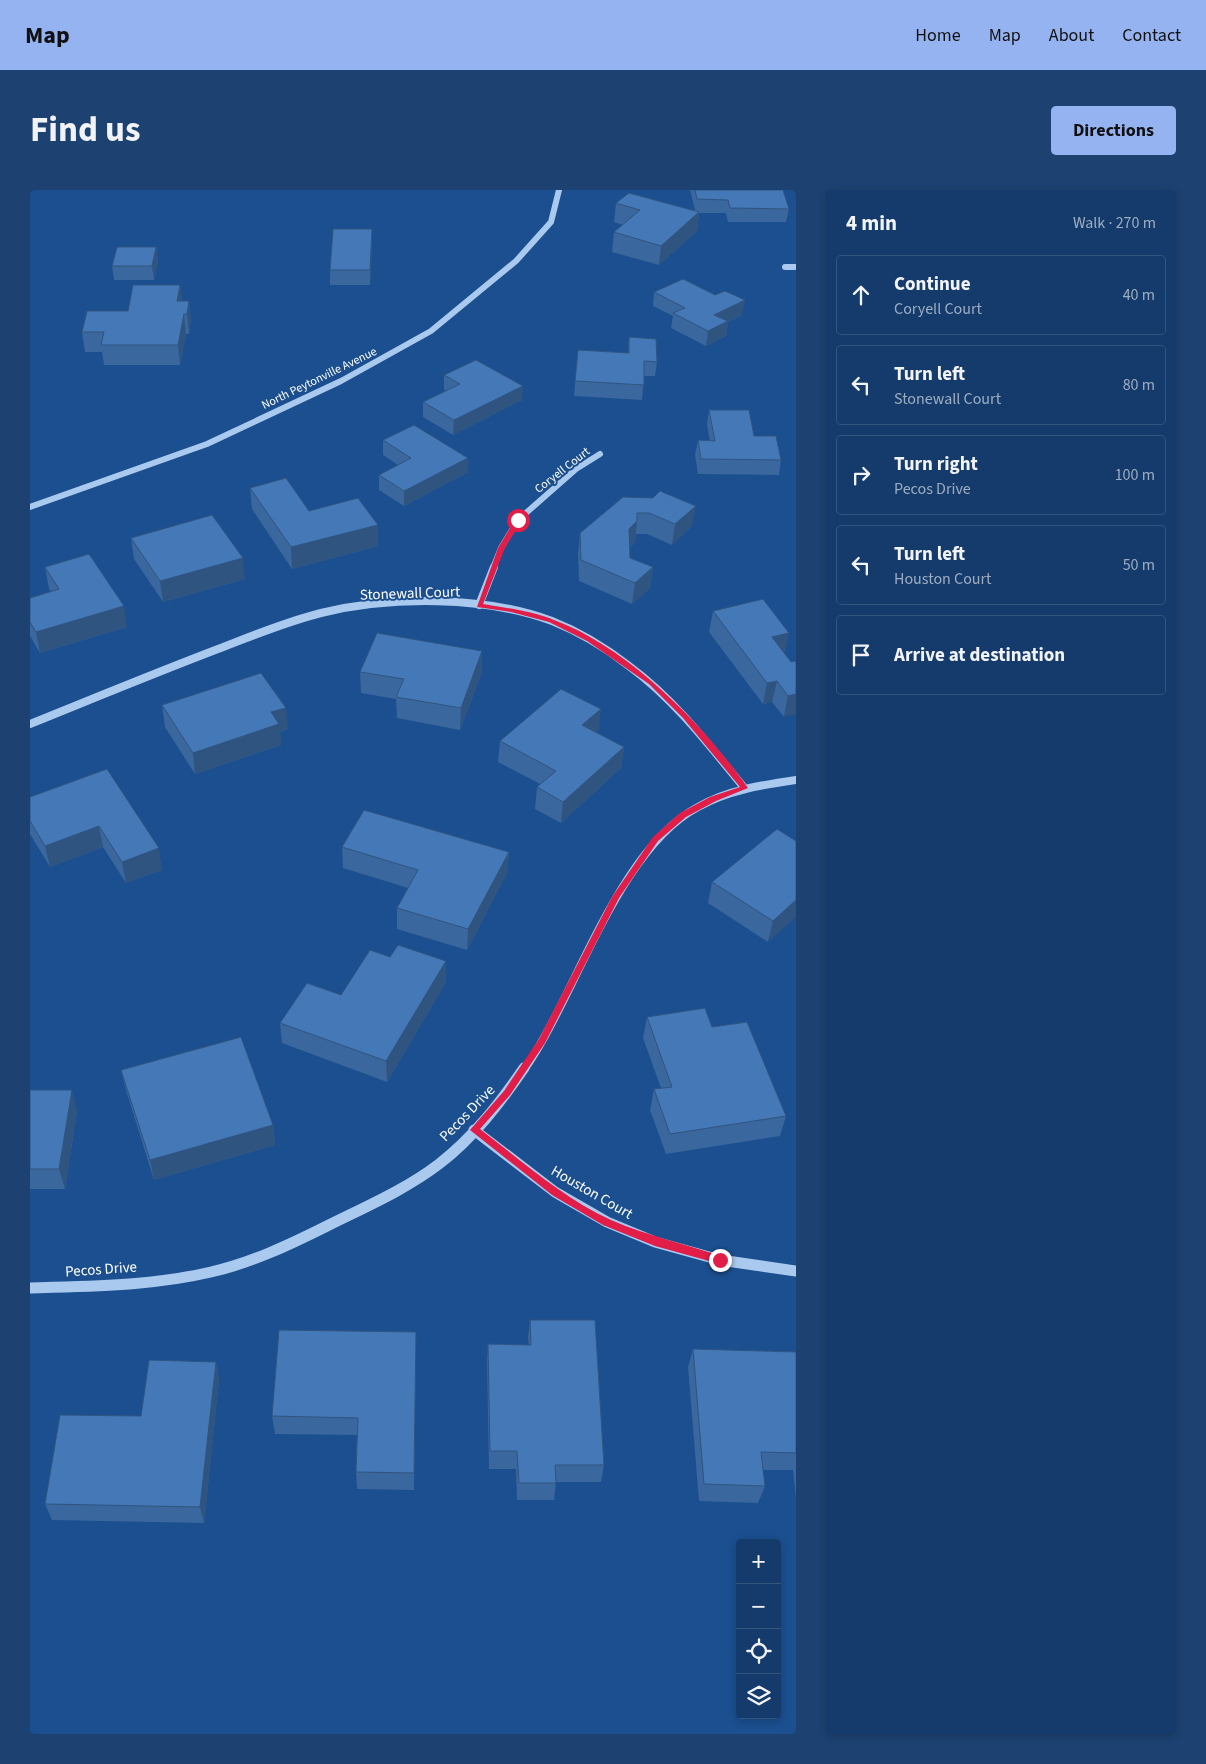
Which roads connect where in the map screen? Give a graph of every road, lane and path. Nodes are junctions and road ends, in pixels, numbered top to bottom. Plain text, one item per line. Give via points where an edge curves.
1 (559, 190) edge
2 (785, 267) dead end
3 (796, 268) edge
4 (600, 454) dead end
5 (30, 506) edge
6 (479, 606) junction
7 (30, 724) edge
8 (796, 780) edge
9 (745, 788) junction
10 (474, 1130) junction
11 (796, 1271) edge
12 (30, 1288) edge

1 - 5 street, North Peytonville Avenue via 551,222 516,261 431,330 341,381 207,444
2 - 3 street
4 - 6 street, Coryell Court via 576,470 518,520 501,548
6 - 7 street, Stonewall Court via 433,603 336,610 197,657
6 - 9 street, Stonewall Court via 511,610 552,621 590,639 651,683 685,717
8 - 9 street, Pecos Drive
9 - 10 street, Pecos Drive via 713,799 683,815 656,839 616,897 542,1041 507,1093
10 - 11 street, Houston Court via 555,1192 607,1222 655,1242 720,1260
10 - 12 street, Pecos Drive via 439,1163 384,1199 267,1256 194,1276 115,1285

